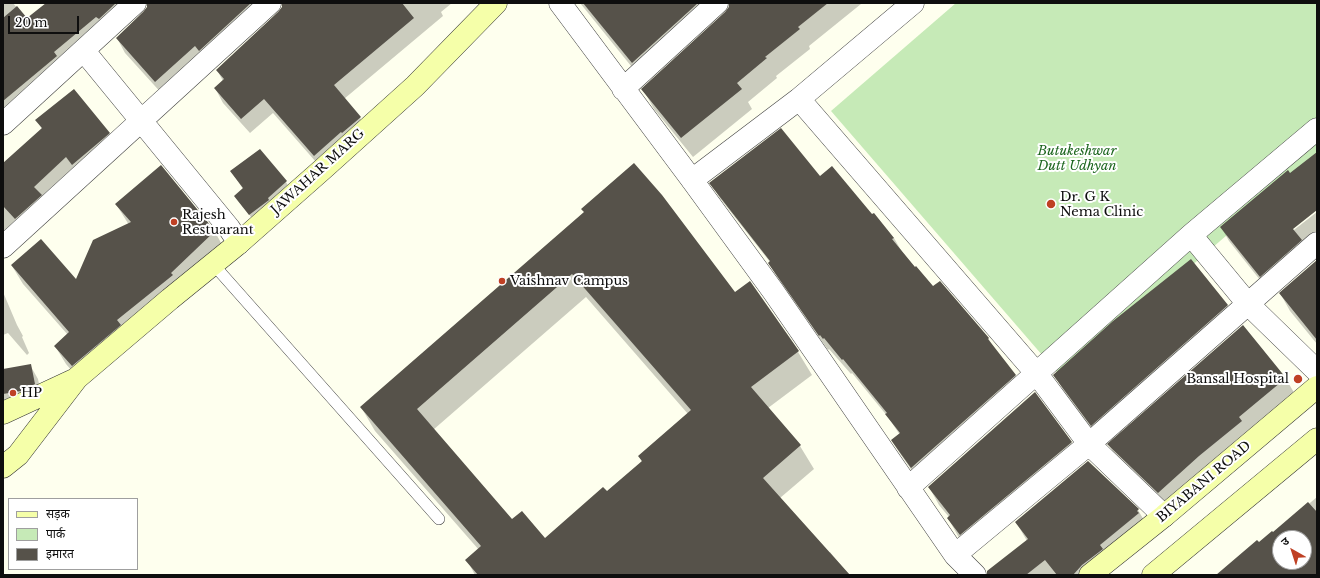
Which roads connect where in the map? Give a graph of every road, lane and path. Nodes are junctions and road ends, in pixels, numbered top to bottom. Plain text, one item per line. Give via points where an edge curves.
1 (135, 3) edge
2 (270, 3) edge
3 (496, 3) edge
4 (560, 3) edge
5 (717, 3) edge
6 (913, 3) edge
7 (84, 51) junction
8 (623, 89) junction
9 (799, 99) junction
10 (141, 120) junction
11 (3, 124) edge
12 (1317, 129) edge
13 (692, 180) junction
14 (1191, 235) junction
15 (239, 243) junction
16 (1317, 243) edge
17 (3, 247) edge
18 (213, 264) junction
19 (1248, 304) junction
20 (1317, 371) edge
21 (1037, 374) junction
22 (77, 378) junction
23 (1317, 387) edge
24 (3, 413) edge
25 (1317, 439) edge
26 (1089, 444) junction
27 (3, 467) edge
28 (908, 488) junction
29 (1164, 516) junction
30 (439, 519) dead end
31 (955, 555) junction
32 (975, 575) edge
33 (1090, 575) edge
34 (1152, 575) edge

1 - 7 street
2 - 10 street
3 - 15 main road, JAWAHAR MARG via 415,86
4 - 8 street
5 - 8 street
6 - 9 street
7 - 10 street
7 - 11 street
8 - 13 street
9 - 13 street
9 - 21 street
10 - 15 street
10 - 17 street
12 - 14 street
13 - 28 street via 773,291
14 - 19 street
14 - 21 street
15 - 18 main road, JAWAHAR MARG
16 - 19 street
18 - 22 main road, JAWAHAR MARG
18 - 30 lane
19 - 20 street
19 - 26 street
21 - 26 street
21 - 28 street
22 - 24 main road
22 - 27 main road via 18,455
23 - 29 main road, BIYABANI ROAD
25 - 34 main road
26 - 29 street
26 - 31 street
28 - 31 street
29 - 33 main road, BIYABANI ROAD
31 - 32 street

